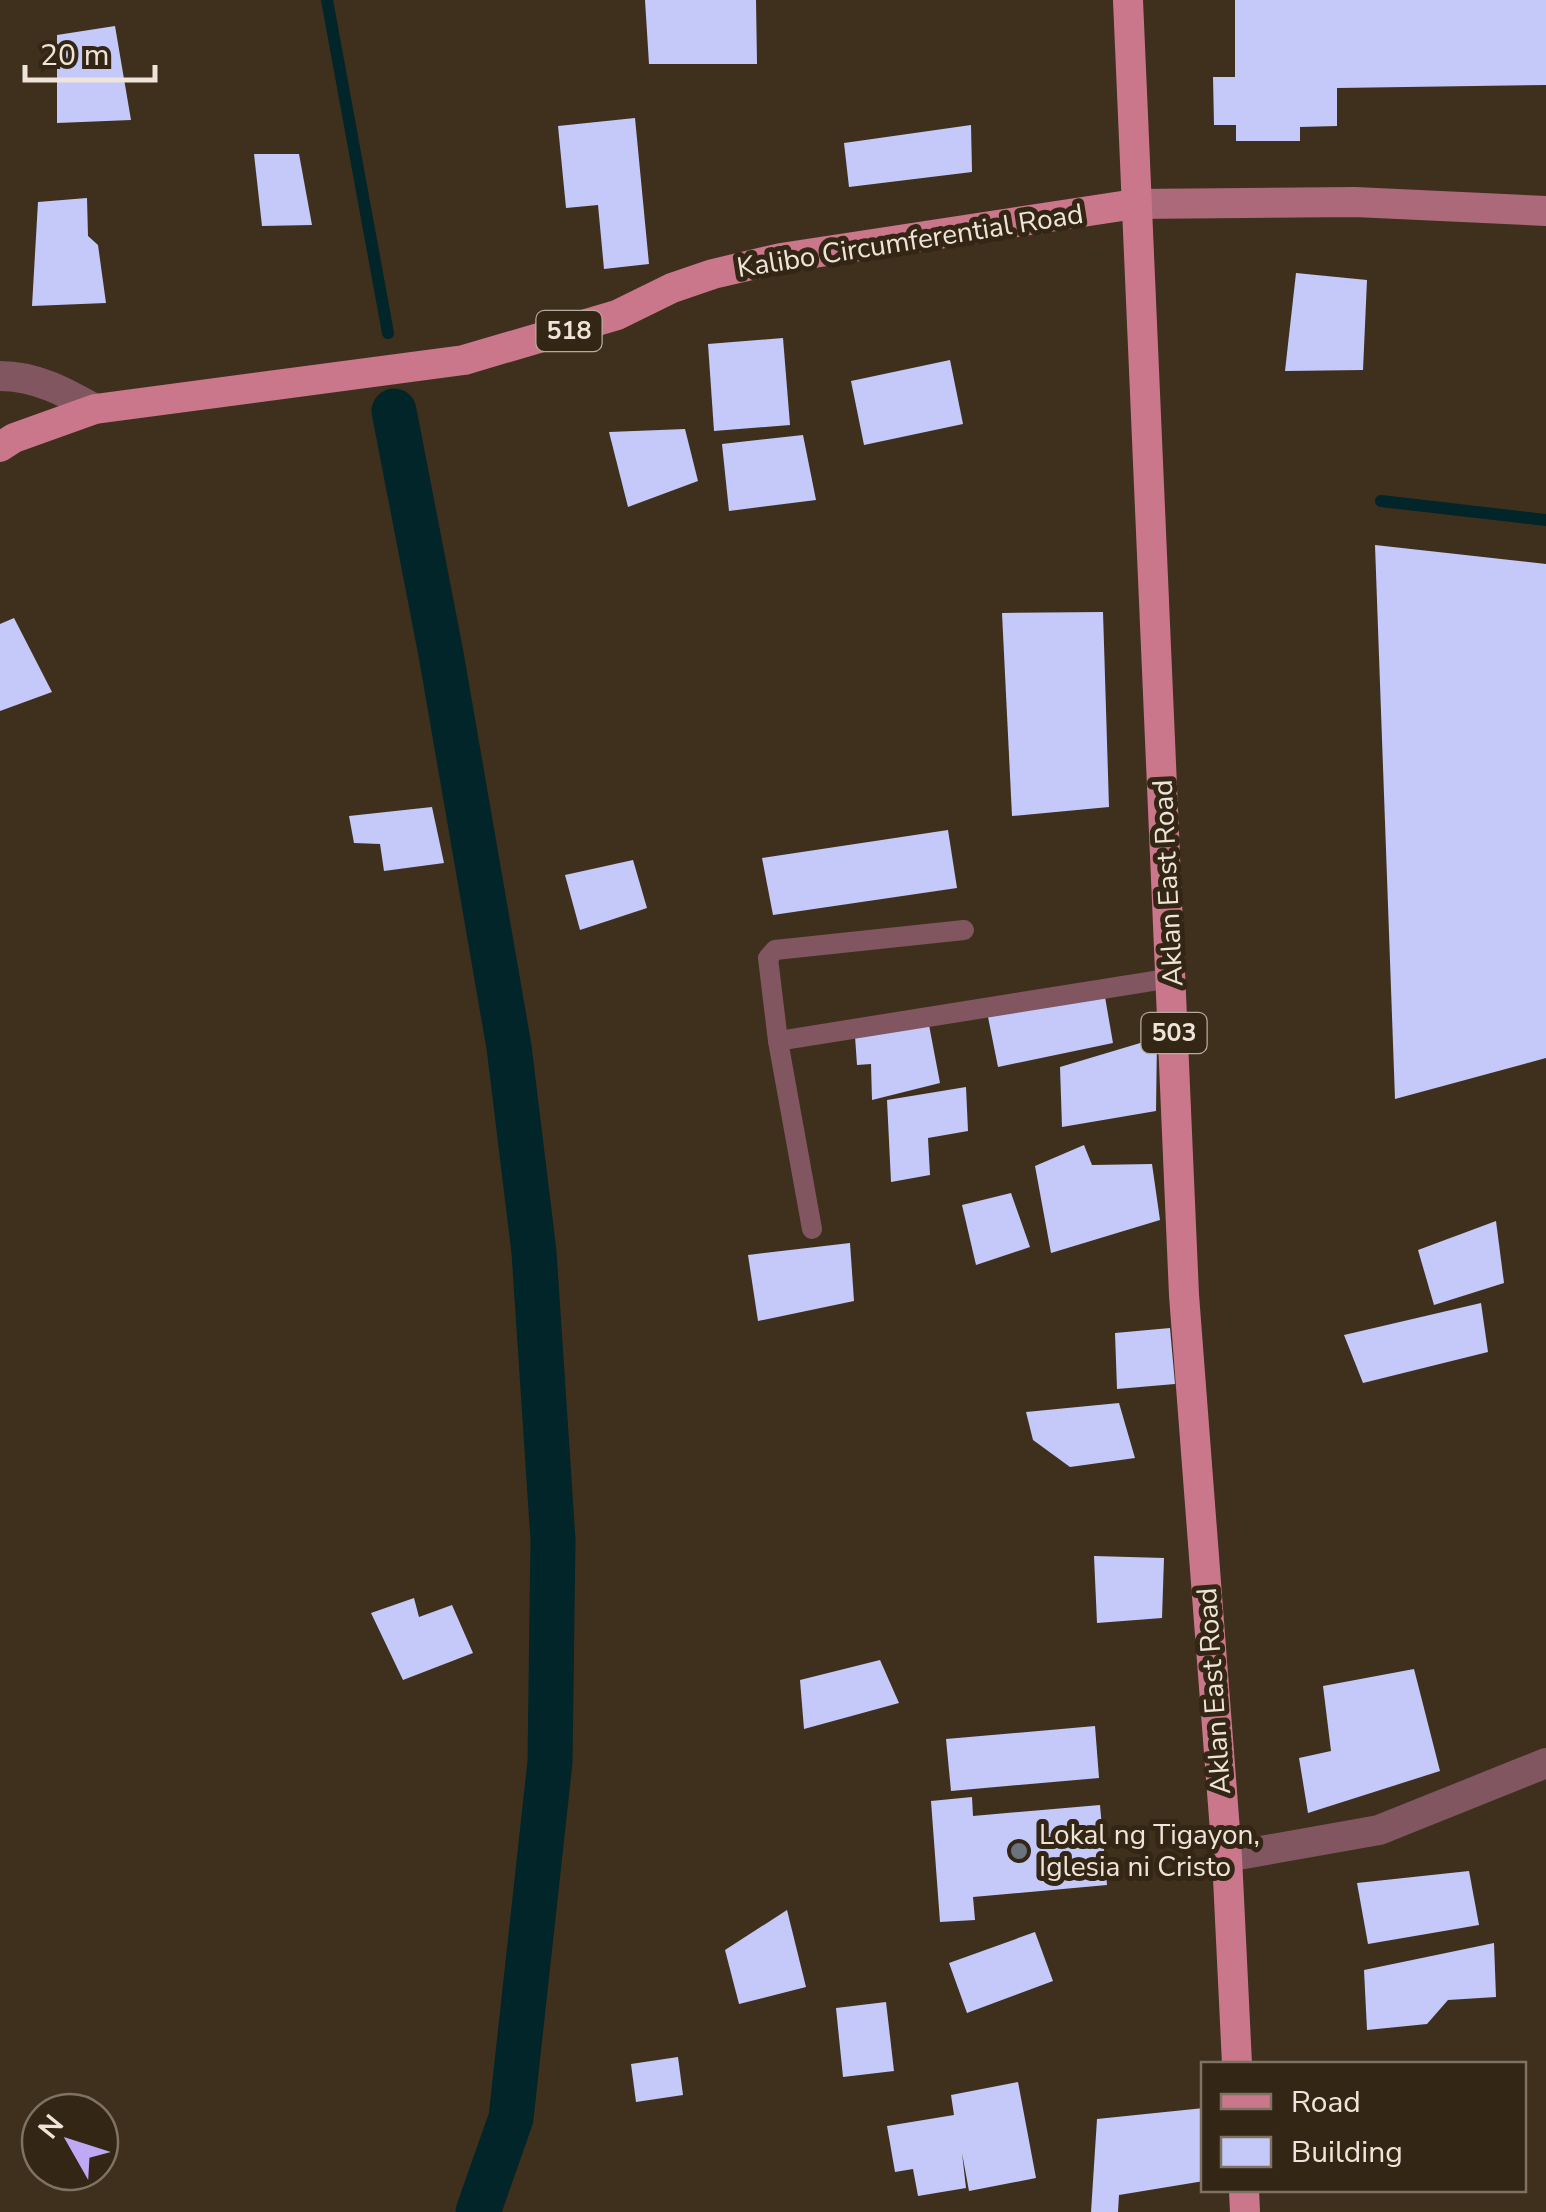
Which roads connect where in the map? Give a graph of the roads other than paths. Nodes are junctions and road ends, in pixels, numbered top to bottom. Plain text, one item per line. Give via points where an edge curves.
1 (1128, 0) edge
2 (1135, 204) junction
3 (1546, 212) edge
4 (0, 376) edge
5 (96, 410) junction
6 (0, 446) edge
7 (964, 930) dead end
8 (1172, 978) junction
9 (778, 1041) junction
10 (812, 1229) dead end
11 (1546, 1763) edge
12 (1226, 1857) junction
13 (1238, 2062) edge

1 - 2 main road, Aklan East Road / 503
2 - 3 main road, Kalibo Circumferential Road / 518 via 1355,202
2 - 5 main road, Kalibo Circumferential Road / 518 via 712,274 617,315 464,360
2 - 8 main road, Aklan East Road / 503
4 - 5 street via 60,389
5 - 6 main road, Kalibo Circumferential Road / 518
7 - 9 lane via 774,950 768,965
8 - 9 lane
8 - 12 main road, Aklan East Road / 503 via 1184,1295
9 - 10 lane
11 - 12 street via 1379,1830
12 - 13 main road, Aklan East Road / 503

